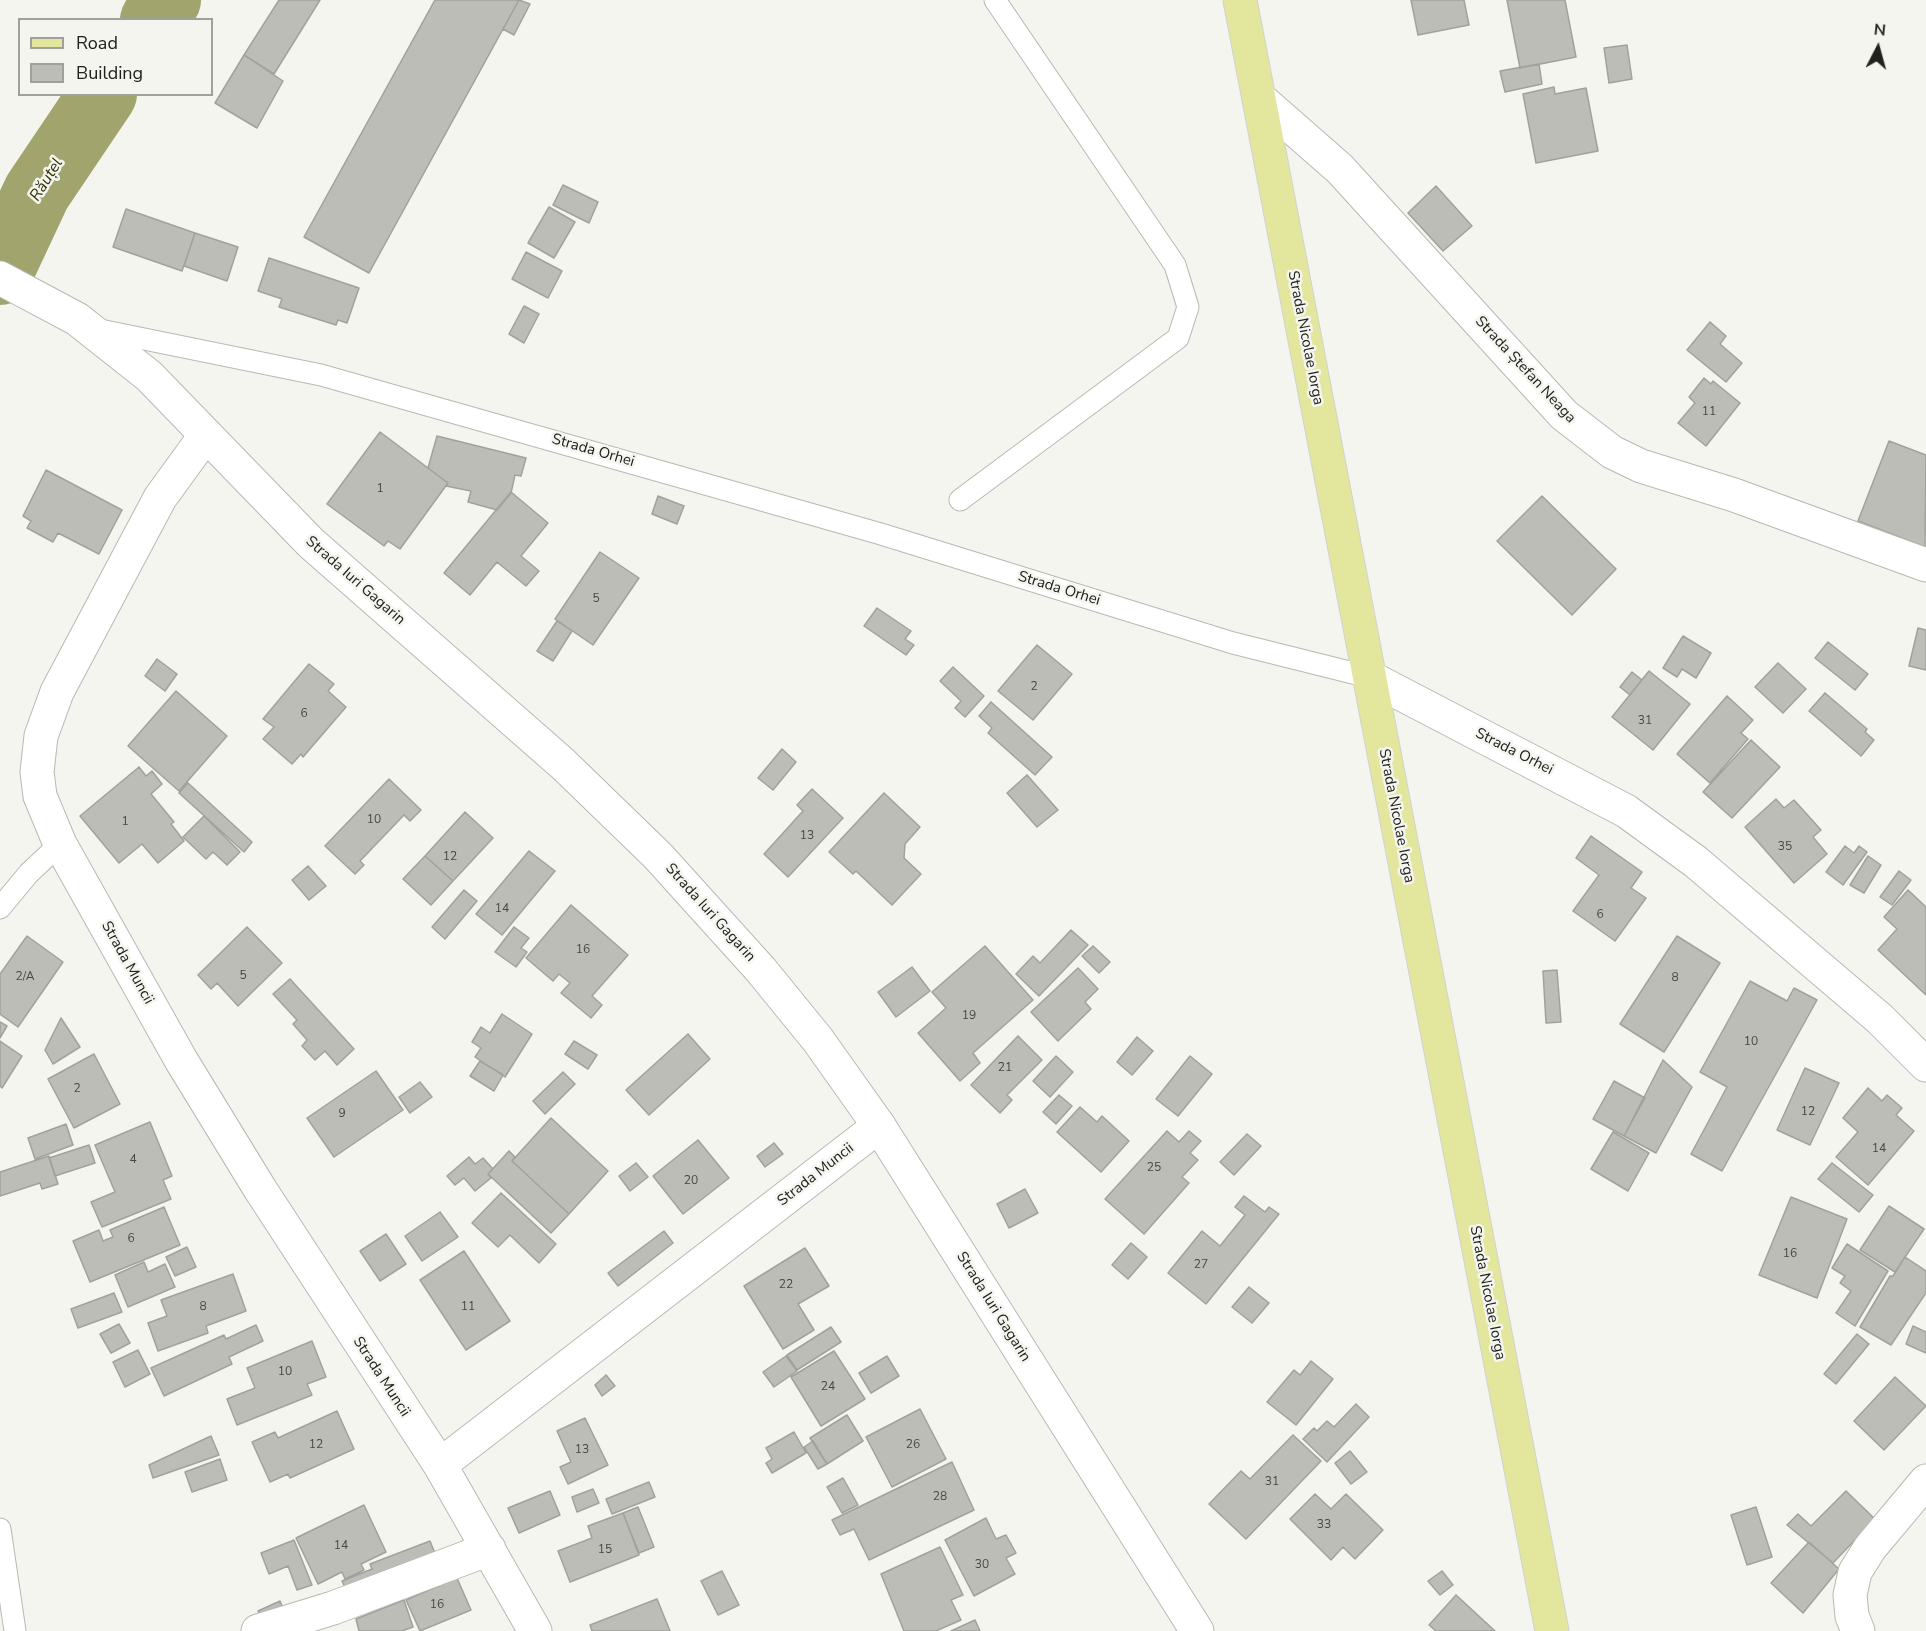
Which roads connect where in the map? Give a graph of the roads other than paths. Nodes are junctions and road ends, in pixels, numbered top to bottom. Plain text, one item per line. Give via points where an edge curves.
1 (995, 0) edge
2 (1240, 0) edge
3 (1259, 98) junction
4 (0, 278) edge
5 (83, 323) junction
6 (205, 436) junction
7 (960, 500) dead end
8 (1926, 565) edge
9 (1369, 677) junction
10 (60, 844) junction
11 (0, 908) edge
12 (1926, 1065) edge
13 (879, 1126) junction
14 (440, 1465) junction
15 (1926, 1481) edge
16 (0, 1529) edge
17 (489, 1549) junction
18 (15, 1631) edge
19 (258, 1631) edge
20 (535, 1631) edge
21 (1197, 1631) edge
22 (1552, 1631) edge
23 (1858, 1631) edge

1 - 7 lane via 1175,265 1188,307 1178,338
2 - 3 main road, Strada Nicolae Iorga
3 - 8 street, Strada Ștefan Neaga via 1340,169 1564,415 1611,452 1641,466 1734,495
3 - 9 main road, Strada Nicolae Iorga
4 - 5 street, Strada Iuri Gagarin
5 - 6 street, Strada Iuri Gagarin via 149,376
5 - 9 lane, Strada Orhei via 321,375 881,534 1233,643
6 - 10 street, Strada Muncii via 160,498 45,719 37,772 40,796
6 - 13 street, Strada Iuri Gagarin via 311,543 563,764 658,856 762,970
9 - 12 street, Strada Orhei via 1626,811 1696,862 1880,1019
9 - 22 main road, Strada Nicolae Iorga
10 - 11 lane
10 - 14 street, Strada Muncii via 229,1139
13 - 14 street, Strada Muncii
13 - 21 street, Strada Iuri Gagarin
14 - 17 street, Strada Muncii
15 - 23 street via 1855,1572 1850,1596
16 - 18 lane
17 - 19 street via 333,1608
17 - 20 street, Strada Muncii

